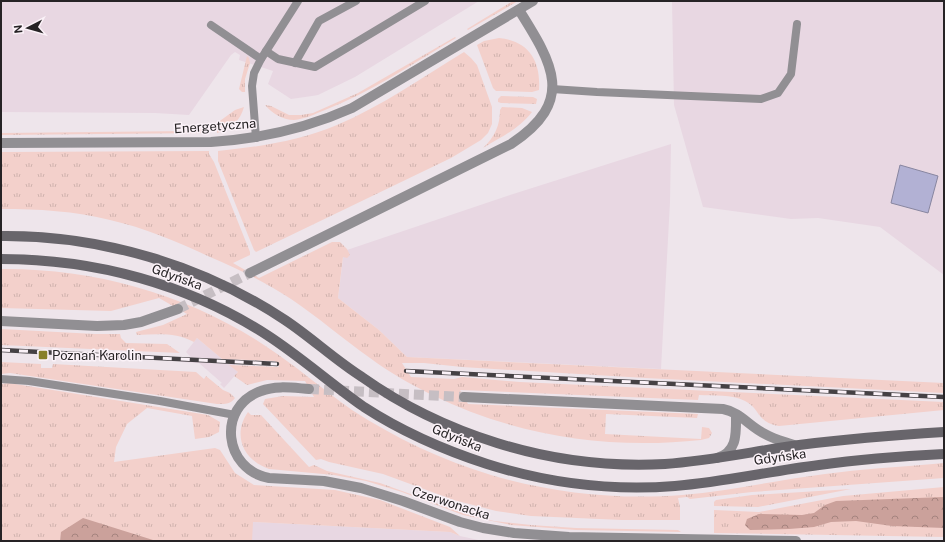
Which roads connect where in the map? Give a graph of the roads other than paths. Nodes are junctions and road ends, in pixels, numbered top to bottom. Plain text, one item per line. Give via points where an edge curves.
1 (298, 1) edge
2 (356, 1) edge
3 (425, 1) edge
4 (534, 1) edge
5 (519, 10) junction
6 (797, 24) dead end
7 (210, 25) dead end
8 (263, 55) junction
9 (295, 63) junction
10 (552, 89) junction
11 (256, 138) junction
12 (1, 143) edge
13 (1, 236) edge
14 (1, 259) edge
15 (250, 273) tunnel mouth
16 (178, 309) tunnel mouth
17 (1, 321) edge
18 (1, 379) edge
19 (309, 389) tunnel mouth
20 (464, 396) tunnel mouth
21 (235, 414) junction
22 (736, 415) junction
23 (944, 432) edge
24 (797, 446) junction
25 (944, 454) edge
26 (716, 458) junction
27 (683, 540) edge
28 (796, 541) edge

1 - 8 lane
2 - 9 lane via 319,21
3 - 9 lane via 315,67
4 - 5 street, Energetyczna
5 - 10 street via 548,61 552,74
5 - 11 street, Energetyczna via 352,108 328,119
6 - 10 lane via 791,74 778,93 761,99
7 - 8 lane
8 - 9 lane
8 - 11 lane via 254,73 252,86
10 - 15 street via 544,112 536,125 511,144
11 - 12 street, Energetyczna via 211,142
13 - 26 main road, Gdyńska via 40,237 100,245 190,270 237,292 283,319 360,376 406,405 441,422 494,442 546,456 606,463 666,464
14 - 25 main road, Gdyńska via 89,266 181,292 218,308 260,331 365,407 399,427 461,455 539,477 606,486 673,486 821,464
16 - 17 street via 124,325
18 - 21 lane via 29,381
19 - 21 street, Czerwonacka via 273,388 260,391 244,401
20 - 22 street via 713,408 726,409
21 - 27 street, Czerwonacka via 230,434 234,449 243,464 263,477 324,481 361,488 403,500 460,522 502,532
22 - 24 street via 766,435
22 - 26 street via 736,438 733,445
23 - 24 main road, Gdyńska
24 - 26 main road, Gdyńska
27 - 28 street, Czerwonacka

